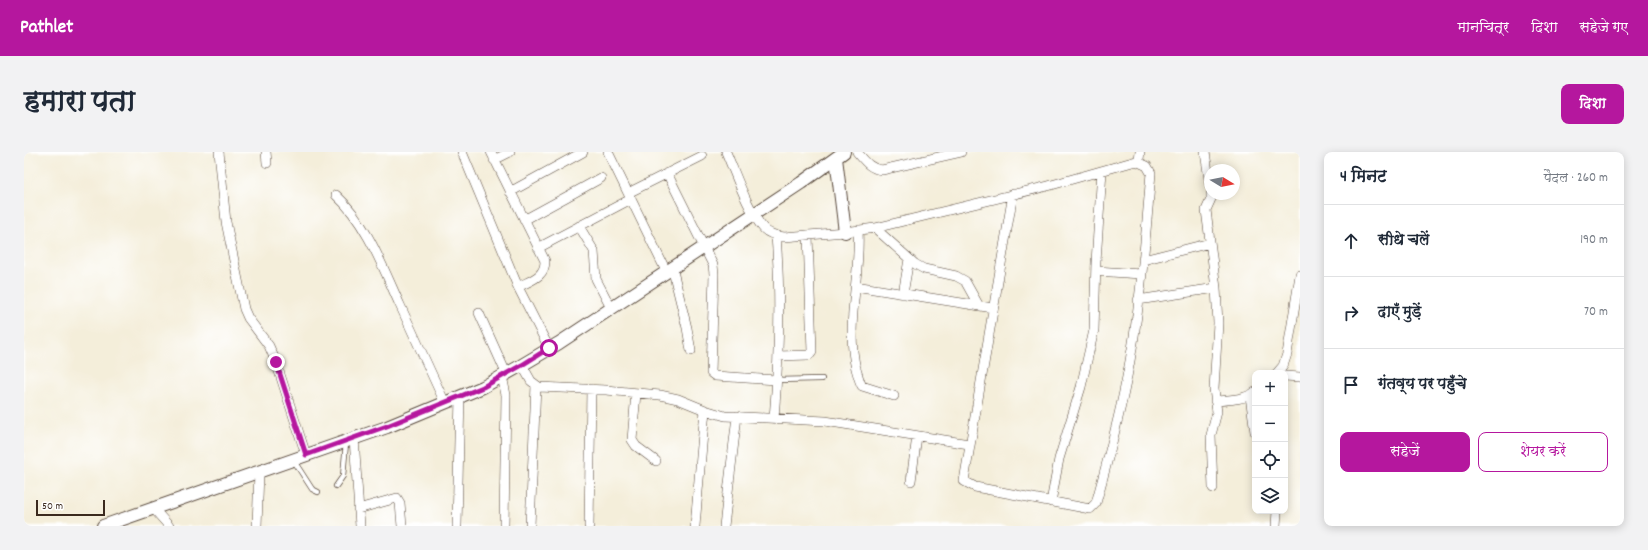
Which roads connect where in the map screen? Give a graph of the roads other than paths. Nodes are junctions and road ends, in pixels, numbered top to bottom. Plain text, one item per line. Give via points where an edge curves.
1 (219, 152) edge
2 (266, 152) edge
3 (462, 152) edge
4 (510, 152) edge
5 (583, 152) edge
6 (608, 152) edge
7 (726, 152) edge
8 (857, 152) edge
9 (961, 152) edge
10 (1140, 152) edge
11 (1206, 152) edge
12 (837, 154) edge
13 (492, 156) edge
14 (702, 156) dead end
15 (1136, 161) junction
16 (267, 163) dead end
17 (1207, 164) edge
18 (1102, 171) junction
19 (667, 173) junction
20 (601, 178) dead end
21 (510, 192) junction
22 (1013, 194) junction
23 (336, 195) dead end
24 (629, 196) junction
25 (1211, 200) edge
26 (754, 214) junction
27 (524, 220) junction
28 (579, 226) junction
29 (875, 228) junction
30 (858, 230) junction
31 (839, 233) junction
32 (808, 235) junction
33 (776, 236) junction
34 (1210, 243) junction
35 (704, 246) junction
36 (538, 248) junction
37 (909, 259) junction
38 (1143, 260) junction
39 (669, 269) junction
40 (1096, 271) junction
41 (1142, 274) junction
42 (1300, 276) edge
43 (855, 286) junction
44 (518, 287) junction
45 (1216, 288) junction
46 (903, 294) junction
47 (1138, 300) junction
48 (979, 306) junction
49 (611, 308) junction
50 (992, 308) junction
51 (479, 313) dead end
52 (549, 348) junction
53 (691, 351) dead end
54 (778, 356) junction
55 (522, 365) junction
56 (1280, 370) edge
57 (504, 375) junction
58 (1288, 376) edge
59 (1300, 377) edge
60 (822, 379) dead end
61 (777, 380) junction
62 (536, 385) junction
63 (592, 389) junction
64 (636, 393) junction
65 (1252, 394) edge
66 (460, 396) junction
67 (894, 396) dead end
68 (1215, 401) junction
69 (445, 403) junction
70 (705, 410) junction
71 (737, 416) junction
72 (774, 418) junction
73 (917, 436) junction
74 (350, 440) junction
75 (969, 444) junction
76 (306, 455) junction
77 (293, 459) junction
78 (656, 461) dead end
79 (259, 472) junction
80 (911, 481) dead end
81 (336, 486) dead end
82 (1213, 488) dead end
83 (318, 492) dead end
84 (1051, 502) junction
85 (153, 508) junction
86 (358, 509) junction
87 (1277, 514) edge
88 (118, 524) edge
89 (103, 526) edge
90 (170, 526) edge
91 (257, 526) edge
92 (360, 526) edge
93 (402, 526) edge
94 (457, 526) edge
95 (504, 526) edge
96 (530, 526) edge
97 (588, 526) edge
98 (695, 526) edge
99 (724, 526) edge
100 (1276, 526) edge

1 - 76 street via 226,222 244,309 269,346 276,362
2 - 16 street
3 - 44 street
4 - 13 street
5 - 21 street
6 - 24 street
7 - 26 street
8 - 9 street via 868,165 882,170
10 - 15 street
11 - 17 street
12 - 26 main road via 801,183
12 - 31 main road
13 - 21 street
14 - 19 street
15 - 18 street
15 - 38 street via 1147,166 1151,173
18 - 22 street
18 - 40 street
19 - 24 street
19 - 35 street
20 - 27 street
21 - 27 street
22 - 29 street
22 - 50 street
23 - 69 street via 358,219 386,273
24 - 28 street
24 - 39 street
25 - 34 street via 1206,210
26 - 33 street via 765,230
26 - 35 main road
27 - 36 street
28 - 36 street
28 - 49 street via 594,251 596,279
29 - 30 street
29 - 37 street
30 - 31 street
30 - 43 street via 859,250
31 - 32 street
32 - 33 street
32 - 54 street via 812,351 809,355
33 - 54 street via 780,296
34 - 38 street
34 - 45 street
35 - 39 main road
35 - 61 street via 713,265 714,274 711,373 715,376
36 - 44 street via 545,261 545,269 542,274
37 - 46 street
37 - 48 street via 924,269 961,278 970,287
38 - 41 street
39 - 49 main road
39 - 53 street via 687,328
40 - 41 street
40 - 84 street via 1090,354 1059,459
41 - 47 street
42 - 56 street via 1287,354
43 - 46 street
43 - 67 street via 852,334 860,383 865,388
44 - 52 street
45 - 47 street
45 - 68 street via 1218,323
46 - 48 street
47 - 84 street via 1126,381 1096,503 1090,509
48 - 50 street
49 - 52 main road
50 - 75 street
51 - 57 street
52 - 55 main road
54 - 61 street
55 - 57 main road
55 - 62 street
57 - 66 main road
57 - 95 street
58 - 59 street
60 - 61 lane
61 - 72 street
62 - 63 street
62 - 96 street
63 - 64 street
63 - 97 street
64 - 70 street via 674,398
64 - 78 street via 632,440
65 - 68 street
66 - 69 main road
66 - 94 street
68 - 82 street via 1217,412 1211,435
69 - 74 main road
70 - 71 street via 725,416
70 - 98 street
71 - 72 street
71 - 99 street
72 - 73 street via 825,421
73 - 75 street
73 - 80 street
74 - 76 main road
74 - 81 lane via 343,476
74 - 86 street
75 - 84 street via 964,481 968,484
76 - 77 main road
77 - 79 main road
77 - 83 lane via 312,489
79 - 85 main road
79 - 91 street
85 - 88 main road
85 - 90 street
86 - 92 street
86 - 93 street via 397,498 400,503
87 - 100 street
88 - 89 main road

